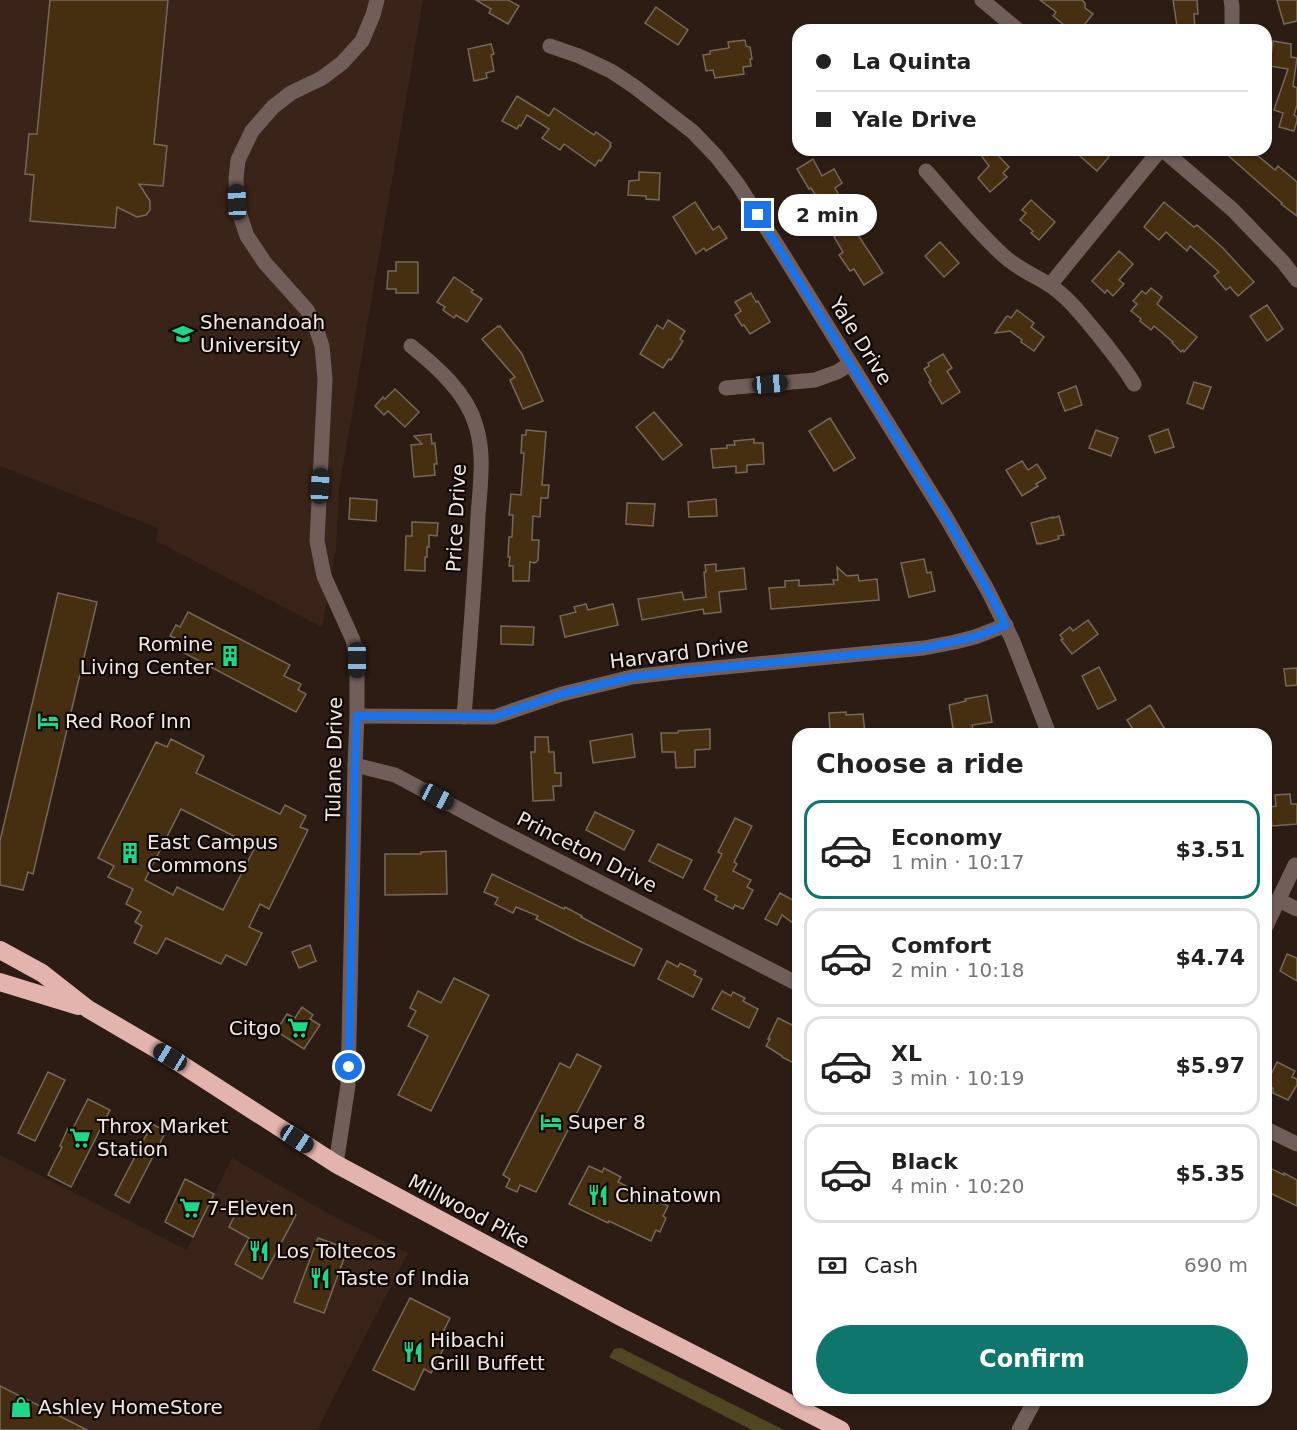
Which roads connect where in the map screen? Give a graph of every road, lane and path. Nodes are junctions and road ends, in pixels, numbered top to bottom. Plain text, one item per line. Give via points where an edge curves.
1 (982, 0) edge
2 (1231, 0) edge
3 (375, 8) edge
4 (1011, 24) edge
5 (1232, 24) edge
6 (550, 46) dead end
7 (1156, 156) edge
8 (1168, 156) edge
9 (926, 171) dead end
10 (1297, 280) edge
11 (1050, 285) junction
12 (411, 346) dead end
13 (850, 364) junction
14 (1134, 384) dead end
15 (726, 388) dead end
16 (1006, 625) junction
17 (357, 716) junction
18 (464, 717) junction
19 (1047, 728) edge
20 (355, 765) junction
21 (1295, 865) dead end
22 (1278, 900) junction
23 (1297, 909) edge
24 (1272, 913) edge
25 (0, 950) edge
26 (792, 981) edge
27 (0, 982) edge
28 (88, 1009) junction
29 (1272, 1132) edge
30 (1297, 1144) edge
31 (336, 1164) junction
32 (792, 1405) edge
33 (794, 1406) edge
34 (1032, 1406) edge
35 (841, 1430) edge
36 (1019, 1430) edge

1 - 4 street
2 - 5 street
3 - 17 street, Tulane Drive via 362,41 342,63 291,93 252,131 242,148 236,178 237,202 247,236 265,263 307,310 322,346 325,379 317,541 324,576 353,640
6 - 13 street, Yale Drive via 611,71 680,120 716,156 743,192
7 - 11 street
8 - 10 street via 1233,210
9 - 11 street via 1003,255
11 - 14 street via 1087,321
12 - 18 street, Price Drive via 449,380 469,408 480,443
13 - 15 street via 815,380
13 - 16 street, Yale Drive via 947,519
16 - 18 street, Harvard Drive via 975,637 924,648 632,677 562,694 494,717
16 - 19 street, Yale Drive
17 - 18 street, Harvard Drive
17 - 20 street, Tulane Drive
20 - 26 street, Princeton Drive via 395,775
20 - 31 street, Tulane Drive via 348,1085
21 - 22 street
22 - 23 street
22 - 24 street
25 - 28 highway, Millwood Pike via 42,974
27 - 28 highway, Millwood Pike
28 - 31 highway, Millwood Pike
29 - 30 street
31 - 32 highway, Millwood Pike
33 - 35 highway, Millwood Pike
34 - 36 street

